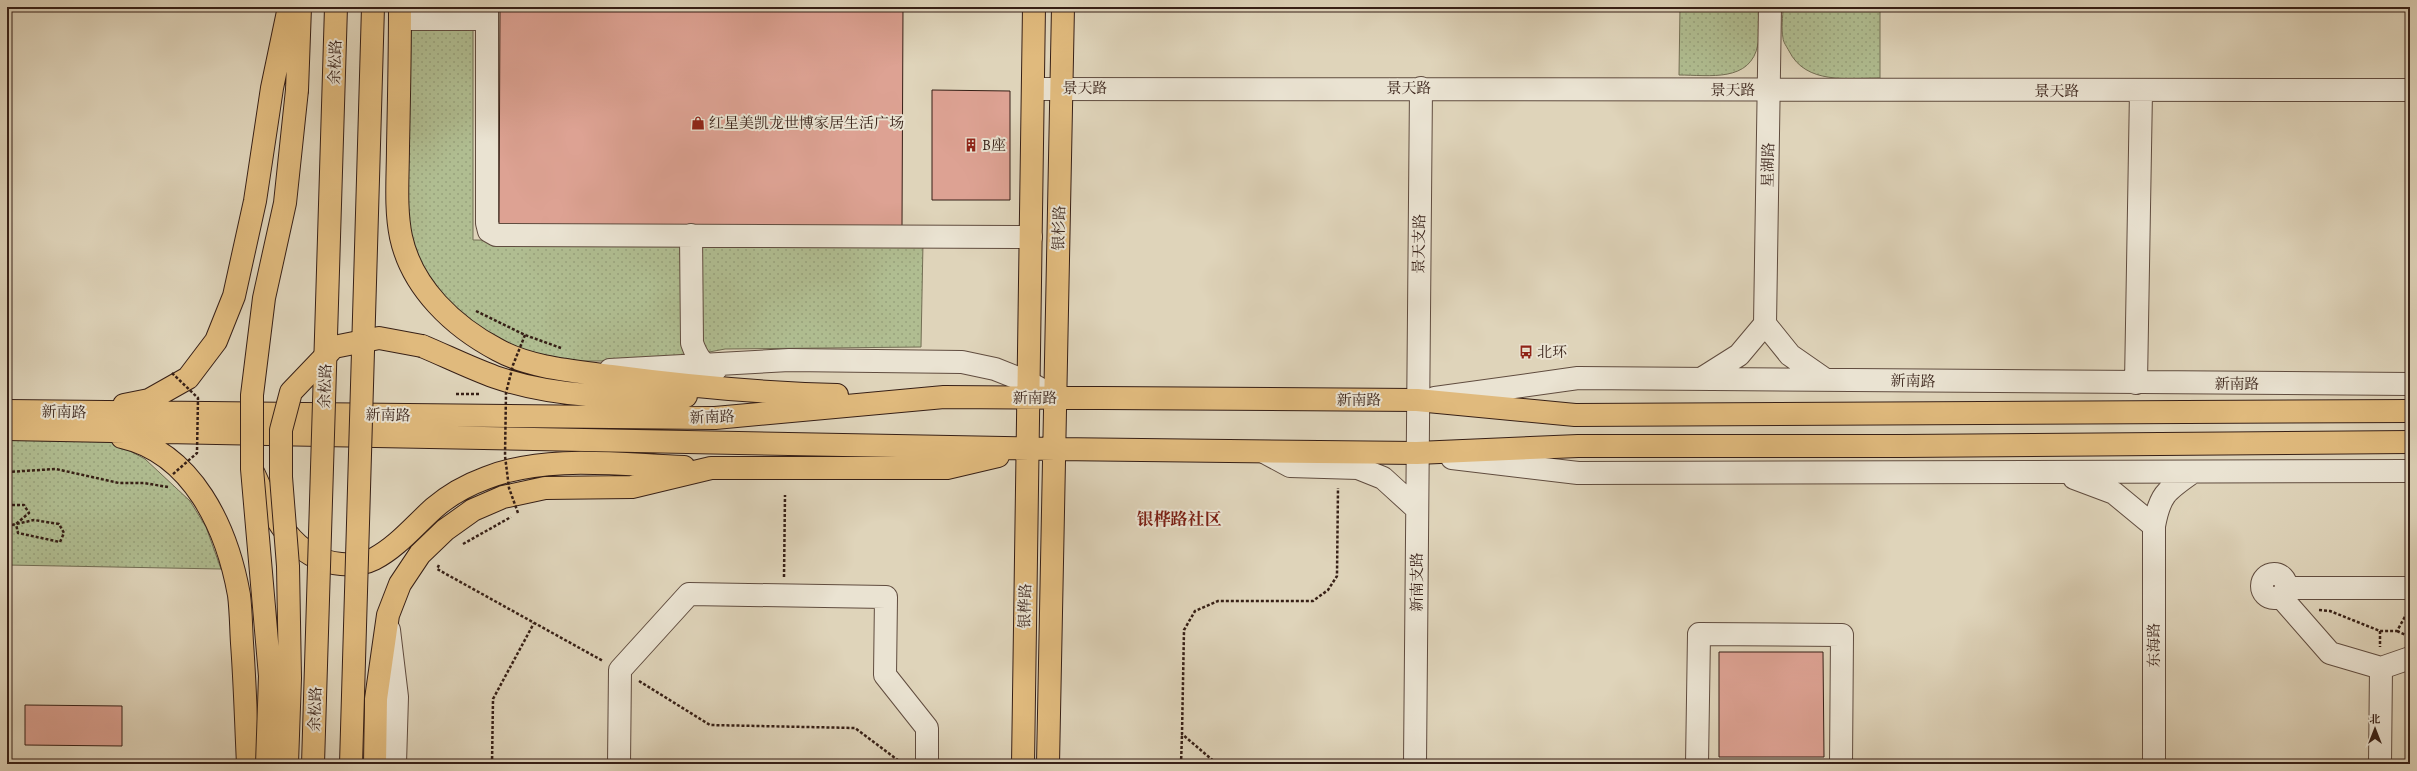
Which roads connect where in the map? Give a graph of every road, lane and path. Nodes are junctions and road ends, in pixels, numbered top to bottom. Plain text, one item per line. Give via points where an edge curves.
1 (288, 7) edge
2 (300, 7) edge
3 (336, 7) edge
4 (373, 7) edge
5 (1034, 7) edge
6 (1063, 7) edge
7 (1770, 7) edge
8 (400, 13) edge
9 (487, 13) edge
10 (1062, 88) junction
11 (1421, 88) junction
12 (1034, 89) junction
13 (1769, 90) junction
14 (2410, 90) edge
15 (2140, 91) junction
16 (691, 235) junction
17 (1031, 237) junction
18 (476, 310) dead end
19 (1765, 324) junction
20 (525, 335) junction
21 (566, 349) dead end
22 (706, 365) junction
23 (578, 372) junction
24 (172, 373) dead end
25 (1701, 379) junction
26 (1826, 380) junction
27 (2136, 383) junction
28 (2410, 384) edge
29 (1028, 390) junction
30 (498, 393) dead end
31 (506, 393) junction
32 (451, 394) dead end
33 (482, 394) dead end
34 (781, 394) junction
35 (944, 397) junction
36 (1055, 398) junction
37 (1417, 400) junction
38 (7, 411) edge
39 (2410, 411) edge
40 (90, 421) junction
41 (7, 429) edge
42 (2410, 442) edge
43 (1028, 448) junction
44 (1055, 449) junction
45 (1264, 452) junction
46 (1417, 453) junction
47 (1338, 467) junction
48 (711, 468) junction
49 (252, 469) junction
50 (2410, 471) edge
51 (7, 472) edge
52 (2193, 472) junction
53 (2061, 473) junction
54 (172, 475) dead end
55 (172, 487) dead end
56 (785, 495) dead end
57 (7, 505) edge
58 (1417, 509) junction
59 (525, 512) dead end
60 (518, 513) junction
61 (16, 524) junction
62 (7, 526) edge
63 (2154, 526) junction
64 (461, 545) dead end
65 (443, 559) dead end
66 (2410, 588) edge
67 (784, 595) junction
68 (2286, 598) junction
69 (2410, 611) edge
70 (388, 614) junction
71 (534, 623) junction
72 (2398, 631) junction
73 (2410, 637) edge
74 (2410, 658) edge
75 (2381, 668) junction
76 (620, 670) junction
77 (1182, 734) junction
78 (248, 764) edge
79 (267, 764) edge
80 (287, 764) edge
81 (313, 764) edge
82 (351, 764) edge
83 (375, 764) edge
84 (395, 764) edge
85 (492, 764) edge
86 (619, 764) edge
87 (903, 764) edge
88 (927, 764) edge
89 (1023, 764) edge
90 (1048, 764) edge
91 (1181, 764) edge
92 (1217, 764) edge
93 (1415, 764) edge
94 (1697, 764) edge
95 (1841, 764) edge
96 (2154, 764) edge
97 (2380, 764) edge

1 - 40 main road via 272,88 255,201 234,296 216,341 188,378 149,400
2 - 49 main road, bridge via 297,90 285,203 264,298 252,395
3 - 81 main road, 余松路, bridge
4 - 82 main road, bridge
5 - 12 main road, 银杉路
6 - 10 main road, 银杉路
7 - 13 street, 星湖路
8 - 9 street
8 - 23 main road via 397,198 401,238 412,267 432,298 461,328 499,351 534,363
9 - 16 street via 489,231 496,235
10 - 11 street, 景天路
10 - 12 street, 景天路
10 - 36 main road, 银杉路
11 - 13 street, 景天路
11 - 37 street, 景天支路
12 - 17 main road, 银杉路
13 - 15 street, 景天路
13 - 19 street, 星湖路
14 - 15 street, 景天路
15 - 27 street
16 - 17 street
16 - 22 street via 692,343 696,357
17 - 29 main road, 银杉路
18 - 20 path
19 - 25 street via 1739,355
19 - 26 street via 1790,355
20 - 21 path
20 - 31 path, bridge via 513,365
22 - 23 street
22 - 29 street via 790,360 962,362 995,369
22 - 34 street
23 - 34 main road
24 - 54 path, bridge via 198,398 197,453
25 - 26 street, 新南路
25 - 37 street, 新南路 via 1578,378
26 - 27 street, 新南路
27 - 28 street, 新南路
29 - 35 main road, 新南路
29 - 36 main road, 新南路
29 - 43 main road, 银杉路
30 - 31 path
31 - 60 path, bridge via 505,456 509,488
32 - 33 path
34 - 35 main road
34 - 80 main road, bridge via 628,398 580,394 536,388 495,377 422,346 379,338 334,347 291,392 281,430 290,678
35 - 40 main road, 新南路 via 715,418
36 - 37 main road, 新南路
36 - 44 main road, 银杉路
37 - 39 main road, 新南路 via 1575,414
37 - 46 street, 新南支路
38 - 40 main road, 新南路
40 - 41 main road, 新南路
40 - 43 main road, 新南路
40 - 78 main road via 140,441 167,456 197,486 214,515 228,553 239,595
42 - 46 main road, 新南路 via 1578,446
43 - 44 main road, 新南路
43 - 48 main road via 947,468
43 - 89 main road, 银桦路
44 - 45 main road, 新南路
44 - 90 main road, 银桦路
45 - 46 main road, 新南路
45 - 47 street via 1290,466
46 - 53 street, 新南路 via 1578,473
46 - 58 street, 新南支路
47 - 58 street via 1358,468 1383,478
47 - 77 path via 1337,576 1328,590 1313,601 1218,601 1195,611 1184,630
48 - 49 main road via 582,464 537,466 487,478 460,490 435,507 394,546 373,560 353,565 328,563 302,549 283,530 267,505
48 - 70 main road via 632,487 545,488 503,497 479,508 445,530 420,554 400,584
49 - 79 main road, bridge via 270,676
50 - 52 street, 新南路
51 - 55 path via 56,469 119,483
52 - 53 street, 新南路
52 - 63 street, 东海路 via 2170,488 2158,504
53 - 63 street via 2114,493
56 - 67 path
57 - 61 path via 24,505 29,513
58 - 93 street, 新南支路
59 - 60 path
60 - 64 path
61 - 61 path via 34,520 59,524 64,533 60,542 18,533
61 - 62 path
63 - 96 street, 东海路
65 - 71 path via 437,569
66 - 68 street
67 - 76 street via 689,594
67 - 88 street via 886,597 885,675 927,728
68 - 72 path via 2330,611 2380,631
68 - 75 street via 2330,653
69 - 72 path
70 - 83 main road via 376,699
70 - 84 street via 397,697
71 - 76 path
71 - 85 path via 493,699
72 - 73 path
74 - 75 street
75 - 97 street
76 - 86 street
76 - 87 path via 710,725 855,728
77 - 91 path
77 - 92 path
94 - 95 street via 1700,634 1842,635

